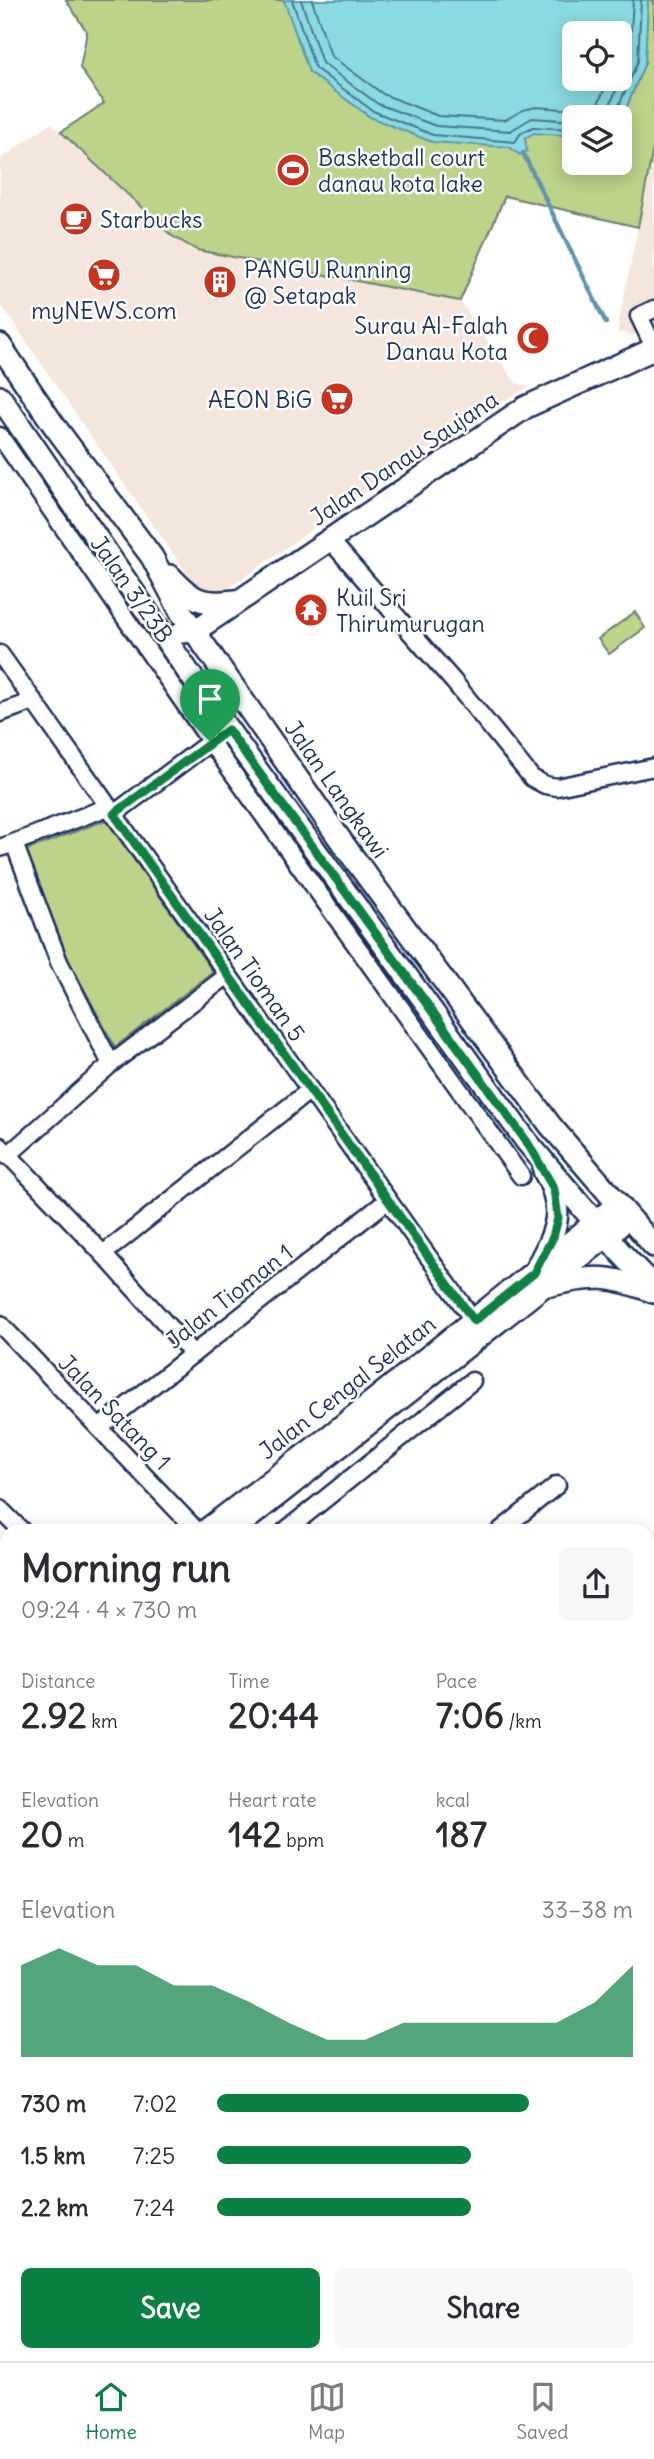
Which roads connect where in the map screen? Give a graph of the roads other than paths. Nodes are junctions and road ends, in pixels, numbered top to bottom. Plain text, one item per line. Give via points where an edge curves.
1 (654, 309) edge
2 (0, 345) edge
3 (654, 348) edge
4 (0, 397) edge
5 (0, 436) edge
6 (330, 540) junction
7 (152, 557) junction
8 (238, 601) junction
9 (159, 628) junction
10 (194, 631) junction
11 (0, 653) edge
12 (186, 668) junction
13 (34, 701) junction
14 (0, 713) edge
15 (219, 735) junction
16 (654, 767) edge
17 (111, 811) junction
18 (7, 845) edge
19 (228, 975) junction
20 (111, 1065) junction
21 (310, 1090) junction
22 (527, 1142) junction
23 (4, 1151) edge
24 (521, 1177) dead end
25 (388, 1200) junction
26 (623, 1211) junction
27 (602, 1229) junction
28 (654, 1247) edge
29 (103, 1254) junction
30 (539, 1280) junction
31 (654, 1290) edge
32 (474, 1321) junction
33 (0, 1324) edge
34 (192, 1354) junction
35 (472, 1381) dead end
36 (100, 1428) junction
37 (556, 1485) dead end
38 (0, 1508) edge
39 (15, 1524) edge
40 (190, 1524) edge
41 (214, 1524) edge
42 (241, 1524) edge
43 (294, 1524) edge
44 (508, 1524) edge

1 - 3 street via 639,316
2 - 7 street, Jalan Langkawi
3 - 6 street, Jalan Danau Saujana via 526,407
4 - 9 street
5 - 15 street, Jalan 3/23B
6 - 8 street, Jalan Danau Saujana
6 - 16 street via 532,778 557,787
7 - 8 street via 188,596 206,603
7 - 10 street, Jalan Langkawi
8 - 10 street, Jalan Danau Saujana
9 - 10 street
9 - 12 street
10 - 12 street
10 - 26 street, Jalan Langkawi via 550,1125
11 - 13 street, Jalan Tioman 5
12 - 15 street
13 - 14 street
13 - 17 street, Jalan Tioman 5
15 - 17 street
15 - 22 street
15 - 24 street, Jalan 3/23B
17 - 18 street
17 - 19 street, Jalan Tioman 5
18 - 20 street
19 - 20 street
19 - 21 street, Jalan Tioman 5
20 - 23 street
21 - 25 street, Jalan Tioman 5
21 - 29 street
22 - 27 street
22 - 30 street via 554,1189 558,1218
23 - 29 street
25 - 32 street, Jalan Tioman 5
25 - 34 street, Jalan Tioman 1
26 - 27 street, Jalan Cengal Selatan
26 - 28 street, Jalan Langkawi
27 - 30 street, Jalan Cengal Selatan
27 - 31 street
29 - 34 street
30 - 31 street via 604,1277
30 - 32 street, Jalan Cengal Selatan
30 - 42 street, Jalan Cengal Selatan
32 - 41 street, Jalan Cengal Selatan
33 - 36 street, Jalan Satang 1
34 - 36 street, Jalan Tioman 1
35 - 43 street
36 - 40 street, Jalan Satang 1
37 - 44 street
38 - 39 street

